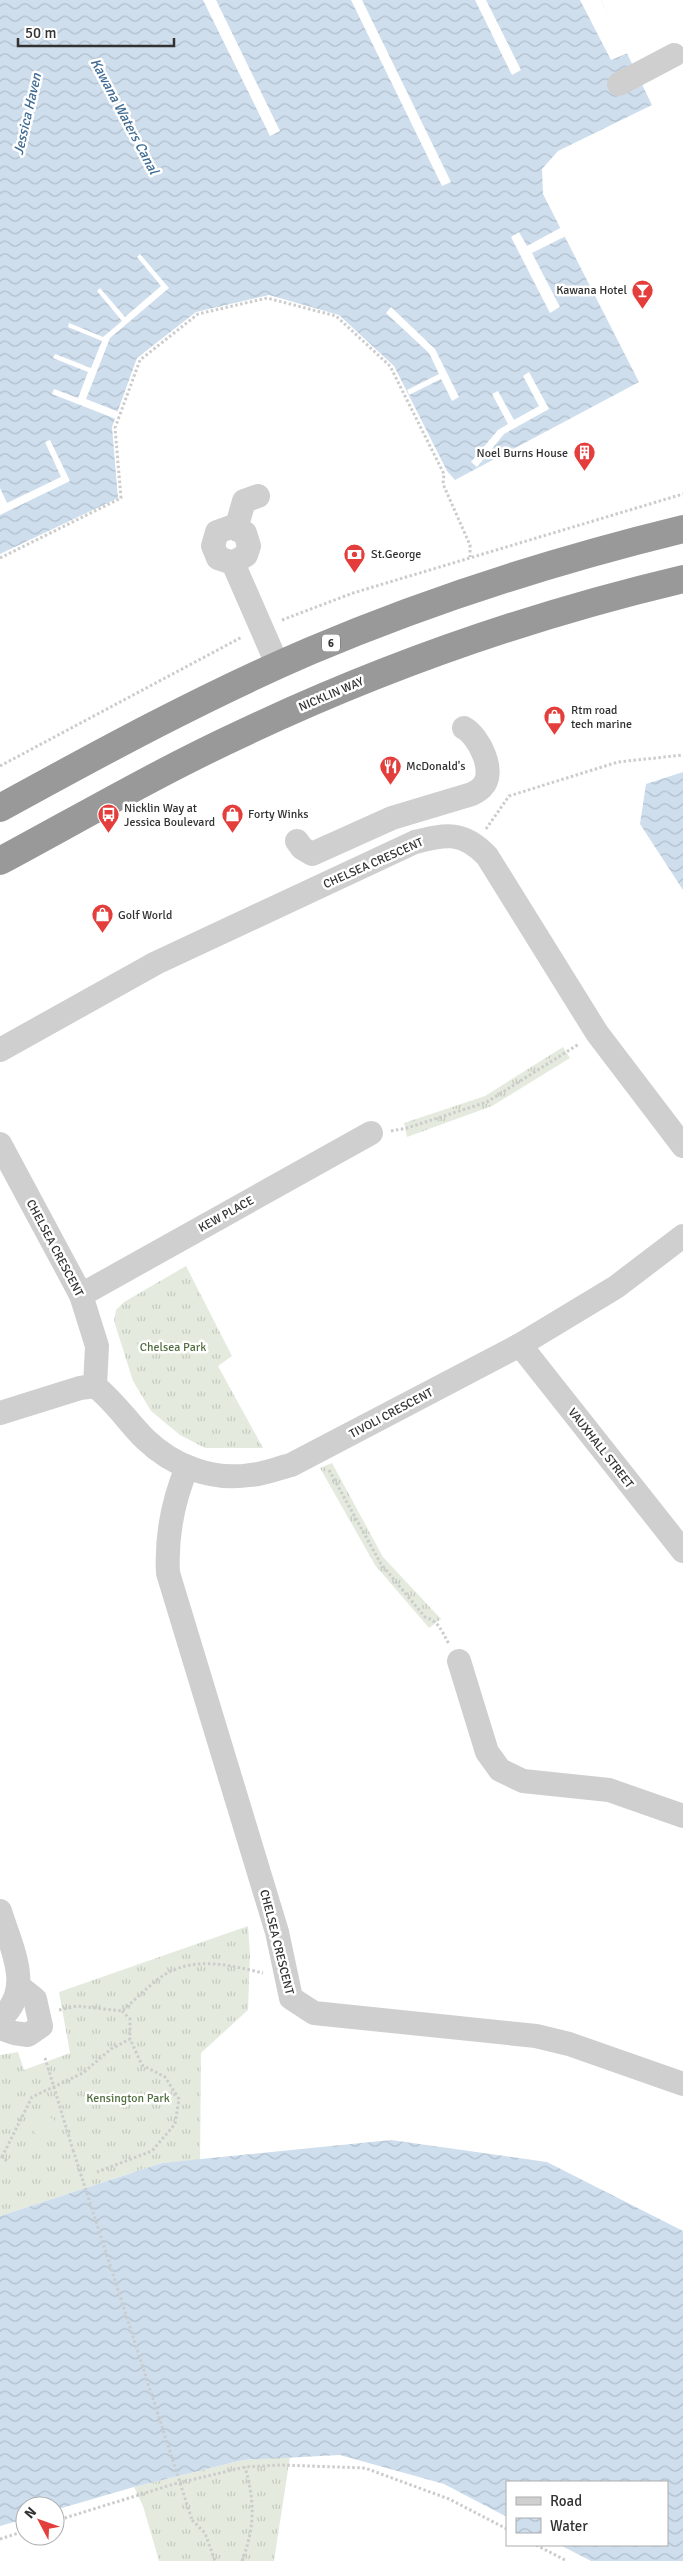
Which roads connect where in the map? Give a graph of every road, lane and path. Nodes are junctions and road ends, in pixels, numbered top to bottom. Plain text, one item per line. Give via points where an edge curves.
1 (674, 55) dead end
2 (619, 84) dead end
3 (258, 496) dead end
4 (683, 529) edge
5 (470, 557) dead end
6 (0, 558) edge
7 (683, 579) edge
8 (278, 666) junction
9 (464, 728) dead end
10 (683, 755) edge
11 (0, 808) edge
12 (297, 841) dead end
13 (475, 844) junction
14 (0, 861) edge
15 (597, 1033) junction
16 (0, 1050) edge
17 (371, 1133) joint
18 (0, 1144) edge
19 (683, 1146) edge
20 (683, 1236) edge
21 (81, 1295) junction
22 (520, 1345) junction
23 (95, 1386) junction
24 (0, 1412) edge
25 (318, 1451) junction
26 (187, 1467) junction
27 (683, 1551) edge
28 (459, 1661) joint
29 (683, 1816) edge
30 (0, 1911) edge
31 (286, 1980) junction
32 (20, 1987) junction
33 (58, 2010) dead end
34 (122, 2011) junction
35 (0, 2019) edge
36 (0, 2028) edge
37 (130, 2040) junction
38 (44, 2058) dead end
39 (683, 2084) edge
40 (54, 2087) junction
41 (1, 2156) edge
42 (7, 2161) dead end
43 (97, 2172) dead end
44 (246, 2467) junction
45 (65, 2519) edge
46 (506, 2528) edge
47 (15, 2534) edge
48 (0, 2538) edge
49 (538, 2546) edge
50 (215, 2561) edge
51 (242, 2561) edge
52 (566, 2561) edge

1 - 2 street
3 - 8 street via 244,501 236,529 231,527 218,532 213,546 218,558 233,563
4 - 8 highway, 6 via 588,554 458,595
5 - 6 path via 470,545 443,484 444,474 390,366 336,316 266,298 198,314 140,360 115,428 120,498
7 - 14 highway, NICKLIN WAY via 584,604 501,630 328,694 166,771
8 - 11 highway, 6 via 172,715
9 - 12 street via 473,733 488,769 483,787 472,794 392,818 312,854
10 - 13 path via 618,762 509,796
13 - 15 street via 487,856
13 - 16 street, CHELSEA CRESCENT via 459,836 437,836 415,842 156,963
15 - 17 path via 487,1102 407,1128
15 - 19 street
17 - 21 street, KEW PLACE
18 - 21 street, CHELSEA CRESCENT
20 - 22 street, TIVOLI CRESCENT via 616,1287
21 - 23 street, CHELSEA CRESCENT via 97,1346
22 - 25 street, TIVOLI CRESCENT
22 - 27 street, VAUXHALL STREET
23 - 24 street
23 - 26 street, TIVOLI CRESCENT via 111,1399 146,1439 162,1453
25 - 26 street, TIVOLI CRESCENT via 291,1465 250,1476 214,1476
25 - 28 path via 381,1564 425,1618 438,1623
26 - 31 street, CHELSEA CRESCENT via 178,1489 166,1542 168,1573 277,1932
28 - 29 street via 487,1752 500,1770 523,1780 609,1790
30 - 32 street via 19,1973
31 - 34 path via 230,1965 203,1963 182,1966 164,1976
31 - 39 street, CHELSEA CRESCENT via 291,1998 314,2013 536,2036 569,2044
32 - 35 street via 12,2006
32 - 36 street via 35,1999 41,2026 28,2035
33 - 34 path via 77,2006
34 - 37 path via 130,2019
37 - 40 path via 111,2049 83,2073
37 - 43 path via 142,2065 166,2077 179,2099 175,2124 152,2151
38 - 40 path
40 - 41 path via 29,2100 15,2134
40 - 50 path, bridge via 192,2520 205,2533
41 - 42 path
44 - 45 path via 174,2484
44 - 46 path via 365,2468 449,2499
44 - 51 path via 254,2513
47 - 48 path
49 - 52 path

